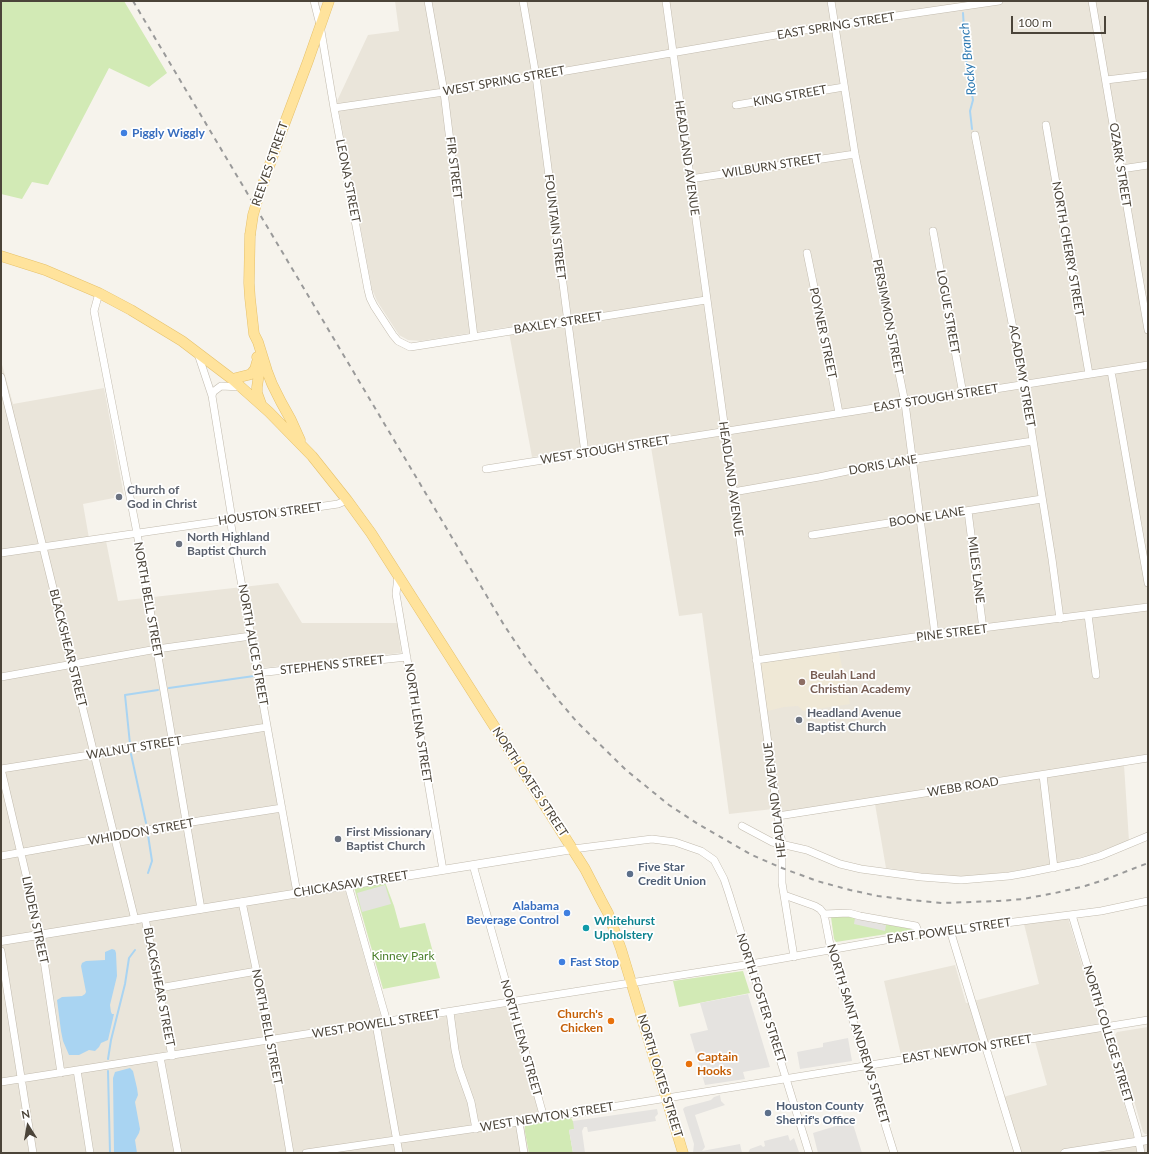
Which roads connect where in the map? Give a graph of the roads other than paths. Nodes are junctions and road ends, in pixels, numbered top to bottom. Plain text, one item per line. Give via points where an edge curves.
1 (314, 1) edge
2 (329, 1) edge
3 (428, 1) edge
4 (523, 1) edge
5 (666, 1) edge
6 (831, 1) edge
7 (999, 1) edge
8 (1092, 1) edge
9 (320, 25) junction
10 (834, 25) junction
11 (672, 52) junction
12 (1148, 74) edge
13 (536, 76) junction
14 (1106, 80) junction
15 (844, 87) junction
16 (444, 92) junction
17 (736, 105) dead end
18 (334, 108) junction
19 (1046, 124) dead end
20 (975, 134) dead end
21 (855, 154) junction
22 (1148, 165) edge
23 (1121, 169) junction
24 (690, 179) junction
25 (933, 231) dead end
26 (807, 253) dead end
27 (1, 256) edge
28 (100, 293) junction
29 (706, 300) junction
30 (567, 322) junction
31 (1148, 330) edge
32 (254, 334) junction
33 (474, 336) junction
34 (410, 346) joint
35 (197, 352) junction
36 (258, 360) junction
37 (1148, 365) edge
38 (267, 371) junction
39 (1111, 371) junction
40 (1089, 374) junction
41 (1, 377) edge
42 (232, 379) junction
43 (1024, 384) junction
44 (249, 391) junction
45 (963, 394) junction
46 (212, 396) junction
47 (905, 403) junction
48 (839, 413) junction
49 (725, 431) junction
50 (1033, 442) junction
51 (303, 447) junction
52 (585, 453) junction
53 (912, 460) junction
54 (486, 469) dead end
55 (733, 492) junction
56 (1042, 499) junction
57 (347, 500) junction
58 (968, 511) junction
59 (920, 518) junction
60 (231, 519) junction
61 (136, 533) junction
62 (812, 535) dead end
63 (43, 546) junction
64 (1, 552) edge
65 (398, 576) junction
66 (1148, 583) edge
67 (1148, 607) edge
68 (1088, 615) junction
69 (1060, 618) junction
70 (983, 629) junction
71 (935, 634) junction
72 (251, 636) junction
73 (157, 649) junction
74 (407, 657) junction
75 (756, 660) junction
76 (72, 665) junction
77 (257, 673) junction
78 (1096, 675) dead end
79 (1, 677) edge
80 (267, 727) junction
81 (173, 742) junction
82 (95, 755) junction
83 (1148, 758) edge
84 (1, 769) edge
85 (1043, 775) junction
86 (282, 808) junction
87 (778, 816) junction
88 (187, 823) junction
89 (742, 826) dead end
90 (115, 836) junction
91 (1148, 836) edge
92 (782, 844) junction
93 (573, 849) junction
94 (701, 851) joint
95 (20, 853) junction
96 (1, 856) edge
97 (473, 865) junction
98 (1054, 868) junction
99 (443, 870) junction
100 (348, 885) junction
101 (297, 893) junction
102 (784, 895) junction
103 (1148, 901) edge
104 (242, 902) junction
105 (201, 909) junction
106 (824, 914) junction
107 (1072, 915) junction
108 (145, 918) junction
109 (135, 920) junction
110 (950, 930) junction
111 (40, 934) junction
112 (919, 934) junction
113 (1, 941) edge
114 (831, 950) junction
115 (1, 951) edge
116 (794, 957) junction
117 (751, 964) junction
118 (257, 971) junction
119 (631, 982) junction
120 (158, 988) junction
121 (511, 1002) junction
122 (450, 1012) junction
123 (1148, 1020) edge
124 (387, 1022) junction
125 (376, 1024) junction
126 (1106, 1027) junction
127 (271, 1040) junction
128 (985, 1046) junction
129 (172, 1056) junction
130 (160, 1057) junction
131 (866, 1066) junction
132 (77, 1070) junction
133 (61, 1073) junction
134 (787, 1078) junction
135 (21, 1079) junction
136 (1, 1082) edge
137 (666, 1098) junction
138 (544, 1118) junction
139 (519, 1122) junction
140 (476, 1129) junction
141 (396, 1140) junction
142 (1148, 1140) edge
143 (1139, 1141) junction
144 (33, 1153) edge
145 (90, 1153) edge
146 (178, 1153) edge
147 (290, 1153) edge
148 (306, 1153) edge
149 (399, 1153) edge
150 (524, 1153) edge
151 (683, 1153) edge
152 (809, 1153) edge
153 (894, 1153) edge
154 (1018, 1153) edge
155 (1066, 1153) edge
156 (1141, 1153) edge

1 - 9 street, LEONA STREET
2 - 9 main road, REEVES STREET
3 - 16 street, FIR STREET
4 - 13 street, FOUNTAIN STREET
5 - 11 street, HEADLAND AVENUE
6 - 10 street, PERSIMMON STREET
7 - 10 street, EAST SPRING STREET
8 - 14 street, OZARK STREET
9 - 18 street, LEONA STREET
9 - 32 main road, REEVES STREET, bridge via 253,215 249,283
10 - 11 street, EAST SPRING STREET
10 - 15 street, PERSIMMON STREET
11 - 13 street, WEST SPRING STREET
11 - 24 street, HEADLAND AVENUE
12 - 14 street
13 - 16 street, WEST SPRING STREET
13 - 30 street, FOUNTAIN STREET
14 - 23 street, OZARK STREET
15 - 17 street, KING STREET
15 - 21 street, PERSIMMON STREET
16 - 18 street, WEST SPRING STREET
16 - 33 street, FIR STREET
18 - 34 street, LEONA STREET via 370,298 393,336
19 - 40 street, NORTH CHERRY STREET
20 - 43 street, ACADEMY STREET
21 - 24 street, WILBURN STREET
21 - 47 street, PERSIMMON STREET
22 - 23 street
23 - 31 street, OZARK STREET
24 - 29 street, HEADLAND AVENUE
25 - 45 street, LOGUE STREET
26 - 48 street, POYNER STREET
27 - 28 main road via 45,270
28 - 35 main road via 162,328
28 - 61 street, NORTH BELL STREET via 94,311
29 - 30 street, BAXLEY STREET
29 - 49 street, HEADLAND AVENUE
30 - 33 street, BAXLEY STREET
30 - 52 street, FOUNTAIN STREET
32 - 36 main road, REEVES STREET via 253,343
32 - 38 main road, REEVES STREET
33 - 34 street, BAXLEY STREET
35 - 42 main road
35 - 46 street, NORTH ALICE STREET
36 - 42 main road via 250,374
36 - 44 main road, REEVES STREET via 260,367
37 - 39 street, EAST STOUGH STREET
38 - 44 main road via 263,389
38 - 51 main road, REEVES STREET
39 - 40 street, EAST STOUGH STREET
39 - 66 street
40 - 43 street, EAST STOUGH STREET
41 - 63 street, BLACKSHEAR STREET
42 - 44 main road
43 - 45 street, EAST STOUGH STREET
43 - 50 street, ACADEMY STREET
44 - 46 street via 221,386
44 - 51 main road
45 - 47 street, EAST STOUGH STREET
46 - 60 street, NORTH ALICE STREET
47 - 48 street, EAST STOUGH STREET
47 - 53 street, PERSIMMON STREET
48 - 49 street, EAST STOUGH STREET
49 - 52 street, WEST STOUGH STREET
49 - 55 street, HEADLAND AVENUE
50 - 53 street, DORIS LANE
50 - 56 street, ACADEMY STREET
51 - 57 main road, NORTH OATES STREET
52 - 54 street, WEST STOUGH STREET
53 - 55 street, DORIS LANE
53 - 59 street, PERSIMMON STREET
55 - 75 street, HEADLAND AVENUE
56 - 58 street, BOONE LANE
56 - 69 street, ACADEMY STREET
57 - 60 street, HOUSTON STREET via 338,504
57 - 65 main road, NORTH OATES STREET
58 - 59 street, BOONE LANE
58 - 70 street, MILES LANE
59 - 62 street, BOONE LANE
59 - 71 street, PERSIMMON STREET
60 - 61 street, HOUSTON STREET
60 - 72 street, NORTH ALICE STREET
61 - 63 street, HOUSTON STREET
61 - 73 street, NORTH BELL STREET
63 - 64 street, HOUSTON STREET
63 - 76 street, BLACKSHEAR STREET
65 - 74 street, NORTH LENA STREET via 396,594
65 - 93 main road, NORTH OATES STREET
67 - 68 street, PINE STREET
68 - 69 street, PINE STREET
68 - 78 street
69 - 70 street, PINE STREET
70 - 71 street, PINE STREET
71 - 75 street, PINE STREET
72 - 73 street
72 - 77 street, NORTH ALICE STREET
73 - 76 street
73 - 81 street, NORTH BELL STREET
74 - 77 street, STEPHENS STREET
74 - 99 street, NORTH LENA STREET
75 - 87 street, HEADLAND AVENUE
76 - 79 street
76 - 82 street, BLACKSHEAR STREET
77 - 80 street, NORTH ALICE STREET
80 - 81 street, WALNUT STREET
80 - 86 street, NORTH ALICE STREET
81 - 82 street, WALNUT STREET
81 - 88 street, NORTH BELL STREET
82 - 84 street, WALNUT STREET
82 - 90 street, BLACKSHEAR STREET
83 - 85 street, WEBB ROAD
84 - 95 street, LINDEN STREET
85 - 87 street, WEBB ROAD
85 - 98 street
86 - 88 street, WHIDDON STREET
86 - 101 street, NORTH ALICE STREET
87 - 92 street, HEADLAND AVENUE
88 - 90 street, WHIDDON STREET
88 - 105 street, NORTH BELL STREET
89 - 92 street via 762,838
90 - 95 street, WHIDDON STREET
90 - 109 street, BLACKSHEAR STREET
91 - 98 street via 1100,856
92 - 98 street via 807,850 854,868 921,877 962,880
92 - 102 street, HEADLAND AVENUE
93 - 94 street, CHICKASAW STREET via 652,839 676,842
93 - 97 street, CHICKASAW STREET
93 - 119 main road, NORTH OATES STREET via 608,913
94 - 117 street, NORTH FOSTER STREET via 714,860 724,880
95 - 96 street, WHIDDON STREET
95 - 111 street, LINDEN STREET
97 - 99 street, CHICKASAW STREET
97 - 121 street, NORTH LENA STREET
99 - 100 street, CHICKASAW STREET
100 - 101 street, CHICKASAW STREET
100 - 124 street
101 - 104 street, CHICKASAW STREET
102 - 106 street via 815,906
102 - 116 street, HEADLAND AVENUE
103 - 107 street, EAST POWELL STREET
104 - 105 street, CHICKASAW STREET
104 - 118 street, NORTH BELL STREET
105 - 108 street, CHICKASAW STREET
106 - 112 street via 849,913 916,926
106 - 114 street, NORTH SAINT ANDREWS STREET
107 - 110 street, EAST POWELL STREET
107 - 126 street, NORTH COLLEGE STREET
108 - 109 street, CHICKASAW STREET
108 - 120 street, BLACKSHEAR STREET
109 - 111 street, CHICKASAW STREET
110 - 112 street, EAST POWELL STREET
110 - 128 street
111 - 113 street, CHICKASAW STREET
111 - 133 street, LINDEN STREET
112 - 114 street, EAST POWELL STREET
114 - 116 street, EAST POWELL STREET
114 - 131 street, NORTH SAINT ANDREWS STREET
115 - 135 street
116 - 117 street, EAST POWELL STREET
117 - 119 street, WEST POWELL STREET
117 - 134 street, NORTH FOSTER STREET
118 - 120 street
118 - 127 street, NORTH BELL STREET
119 - 121 street, WEST POWELL STREET
119 - 137 main road, NORTH OATES STREET
120 - 129 street, BLACKSHEAR STREET
121 - 122 street, WEST POWELL STREET
121 - 138 street, NORTH LENA STREET
122 - 124 street, WEST POWELL STREET
122 - 140 street via 459,1068 471,1102
123 - 126 street, EAST NEWTON STREET
124 - 125 street, WEST POWELL STREET
125 - 127 street, WEST POWELL STREET
125 - 141 street
126 - 128 street, EAST NEWTON STREET
126 - 143 street, NORTH COLLEGE STREET
127 - 129 street, WEST POWELL STREET
127 - 147 street, NORTH BELL STREET
128 - 131 street, EAST NEWTON STREET
128 - 154 street
129 - 130 street, WEST POWELL STREET
130 - 132 street, WEST POWELL STREET
130 - 146 street, BLACKSHEAR STREET
131 - 134 street, EAST NEWTON STREET
131 - 153 street, NORTH SAINT ANDREWS STREET
132 - 133 street, WEST POWELL STREET
132 - 145 street
133 - 135 street, WEST POWELL STREET
134 - 137 street, WEST NEWTON STREET
134 - 152 street, NORTH FOSTER STREET
135 - 136 street, WEST POWELL STREET
135 - 144 street
137 - 138 street, WEST NEWTON STREET
137 - 151 main road, NORTH OATES STREET
138 - 139 street, WEST NEWTON STREET
139 - 140 street, WEST NEWTON STREET
139 - 150 street
140 - 141 street, WEST NEWTON STREET
141 - 148 street, WEST NEWTON STREET
141 - 149 street
142 - 143 street
143 - 155 street
143 - 156 street, NORTH COLLEGE STREET

